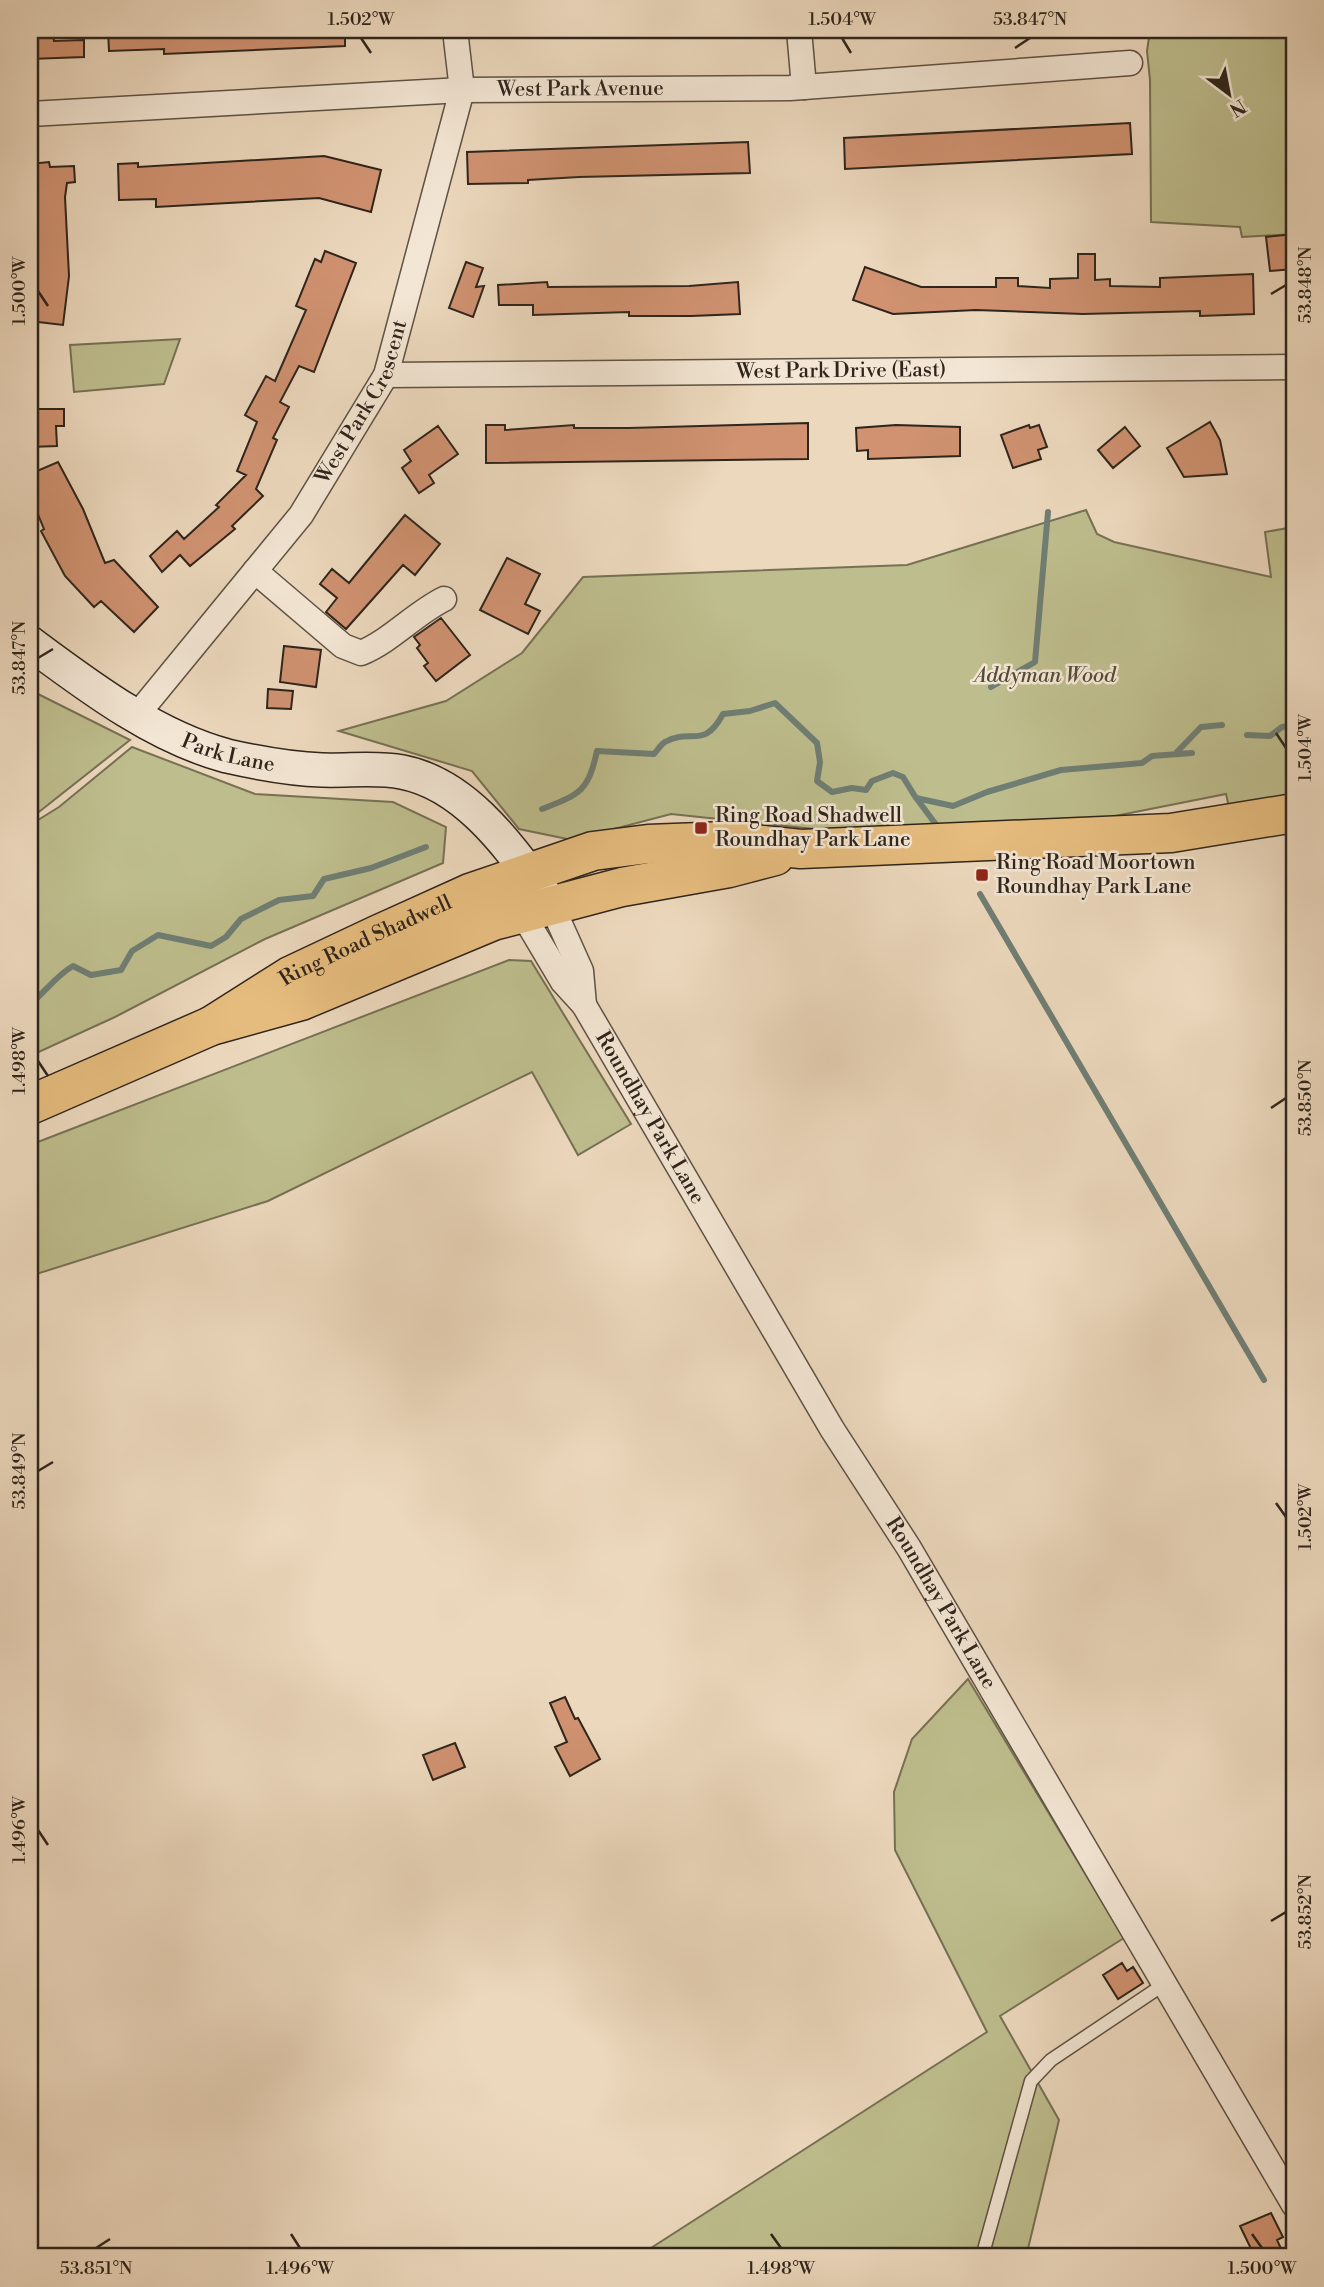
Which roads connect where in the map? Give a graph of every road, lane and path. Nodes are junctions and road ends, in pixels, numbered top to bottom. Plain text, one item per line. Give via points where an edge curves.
1 (455, 30) edge
2 (799, 30) edge
3 (1130, 63) dead end
4 (804, 87) junction
5 (462, 90) junction
6 (30, 114) edge
7 (1294, 367) edge
8 (386, 375) junction
9 (255, 571) junction
10 (444, 599) dead end
11 (30, 643) edge
12 (137, 715) junction
13 (1294, 813) edge
14 (801, 849) junction
15 (515, 876) junction
16 (537, 908) junction
17 (211, 1026) junction
18 (30, 1105) edge
19 (1163, 1985) junction
20 (1294, 2205) edge
21 (982, 2257) edge

1 - 5 street, West Park Crescent
2 - 4 street
3 - 4 street, West Park Avenue
4 - 5 street, West Park Avenue
5 - 6 street, West Park Avenue
5 - 8 street, West Park Crescent
7 - 8 street, West Park Drive (East)
8 - 9 street, West Park Crescent via 302,515
9 - 10 street via 343,646 361,653
9 - 12 street, West Park Crescent
11 - 12 street, Park Lane
12 - 15 street, Park Lane via 225,755 318,770 400,772 426,779 478,814
13 - 14 highway via 1171,833
14 - 15 highway, Ring Road Shadwell via 727,841 648,844 593,851
14 - 16 highway, Ring Road Shadwell
15 - 16 street, Park Lane
15 - 17 highway, Ring Road Shadwell via 290,976
16 - 17 highway, Ring Road Shadwell via 493,921 301,1001
16 - 19 street, Roundhay Park Lane via 562,982 584,1004
17 - 18 highway, Ring Road Shadwell
19 - 20 street, Roundhay Park Lane
19 - 21 lane via 1051,2060 1031,2081

